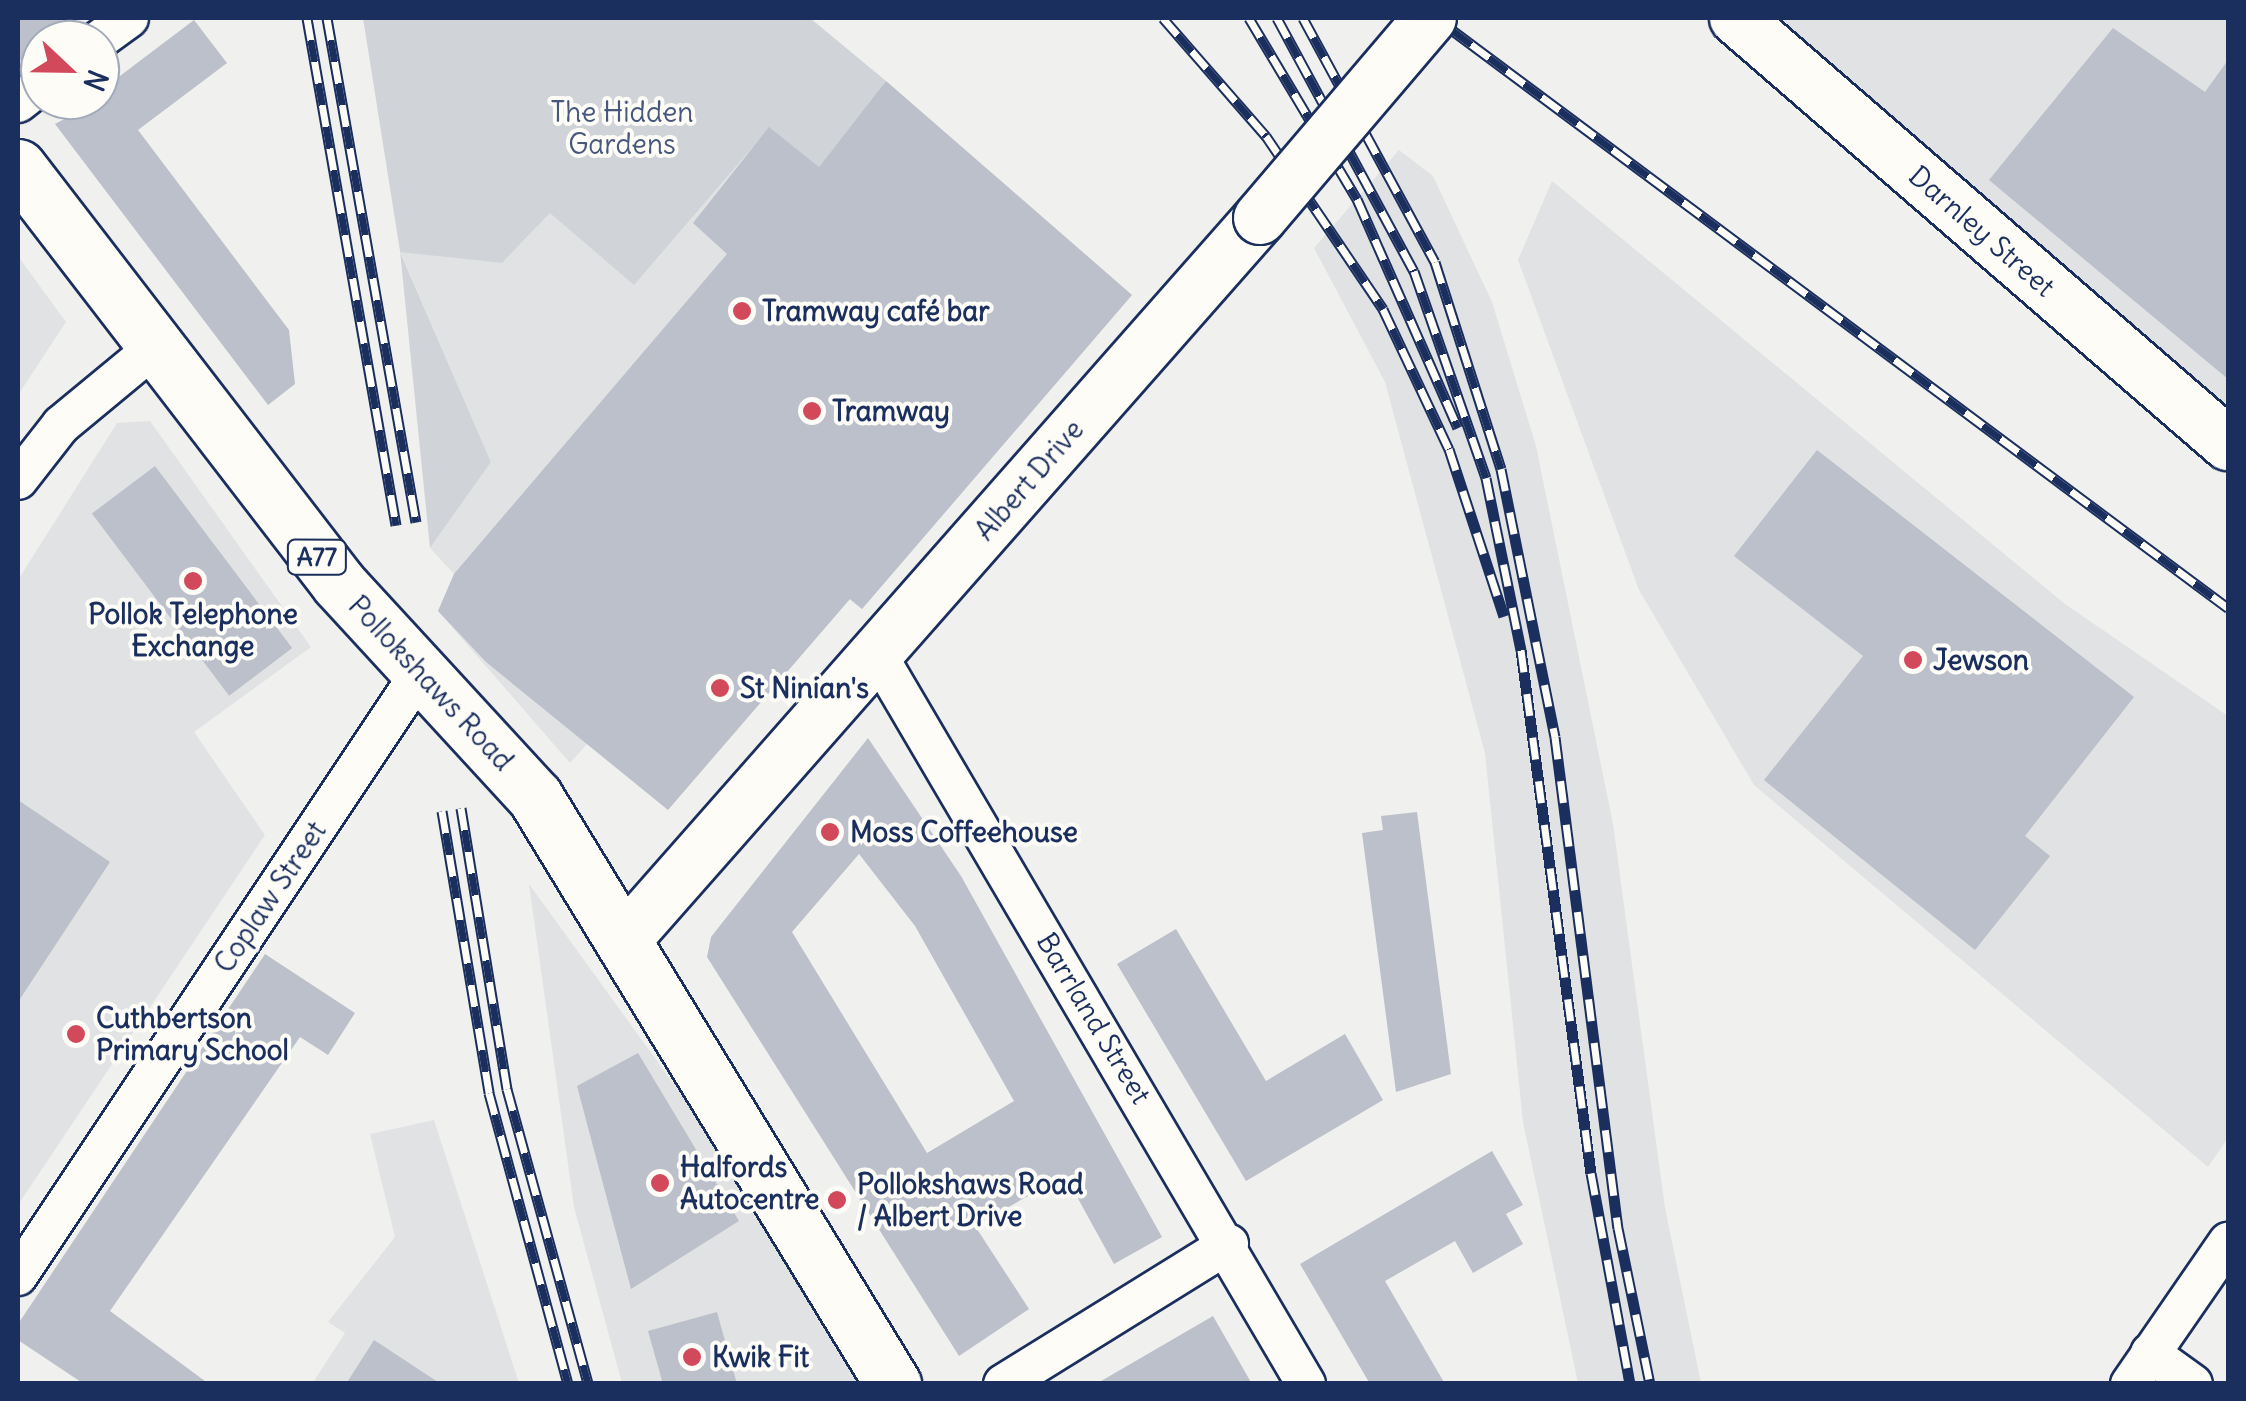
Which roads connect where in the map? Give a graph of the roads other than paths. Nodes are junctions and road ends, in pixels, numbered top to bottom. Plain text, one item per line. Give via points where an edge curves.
1 (1430, 18) edge
2 (1736, 18) edge
3 (18, 167) edge
4 (152, 350) junction
5 (2228, 444) edge
6 (18, 480) edge
7 (877, 654) junction
8 (424, 668) junction
9 (624, 938) junction
10 (2228, 1242) edge
11 (1229, 1244) junction
12 (18, 1276) edge
13 (2140, 1368) edge
14 (892, 1384) edge
15 (1003, 1384) edge
16 (1306, 1384) edge
17 (2192, 1384) edge

1 - 7 street, Albert Drive, bridge
2 - 5 street, Darnley Street
3 - 4 main road, Pollokshaws Road / A77
4 - 6 street via 60,425
4 - 8 main road, Pollokshaws Road / A77 via 339,584
7 - 9 street, Albert Drive
7 - 11 street, Barrland Street
8 - 9 main road, Pollokshaws Road / A77 via 534,797
8 - 12 street, Coplaw Street
9 - 14 main road, Pollokshaws Road / A77
10 - 13 street
11 - 15 street
11 - 16 street, Barrland Street
13 - 17 street

